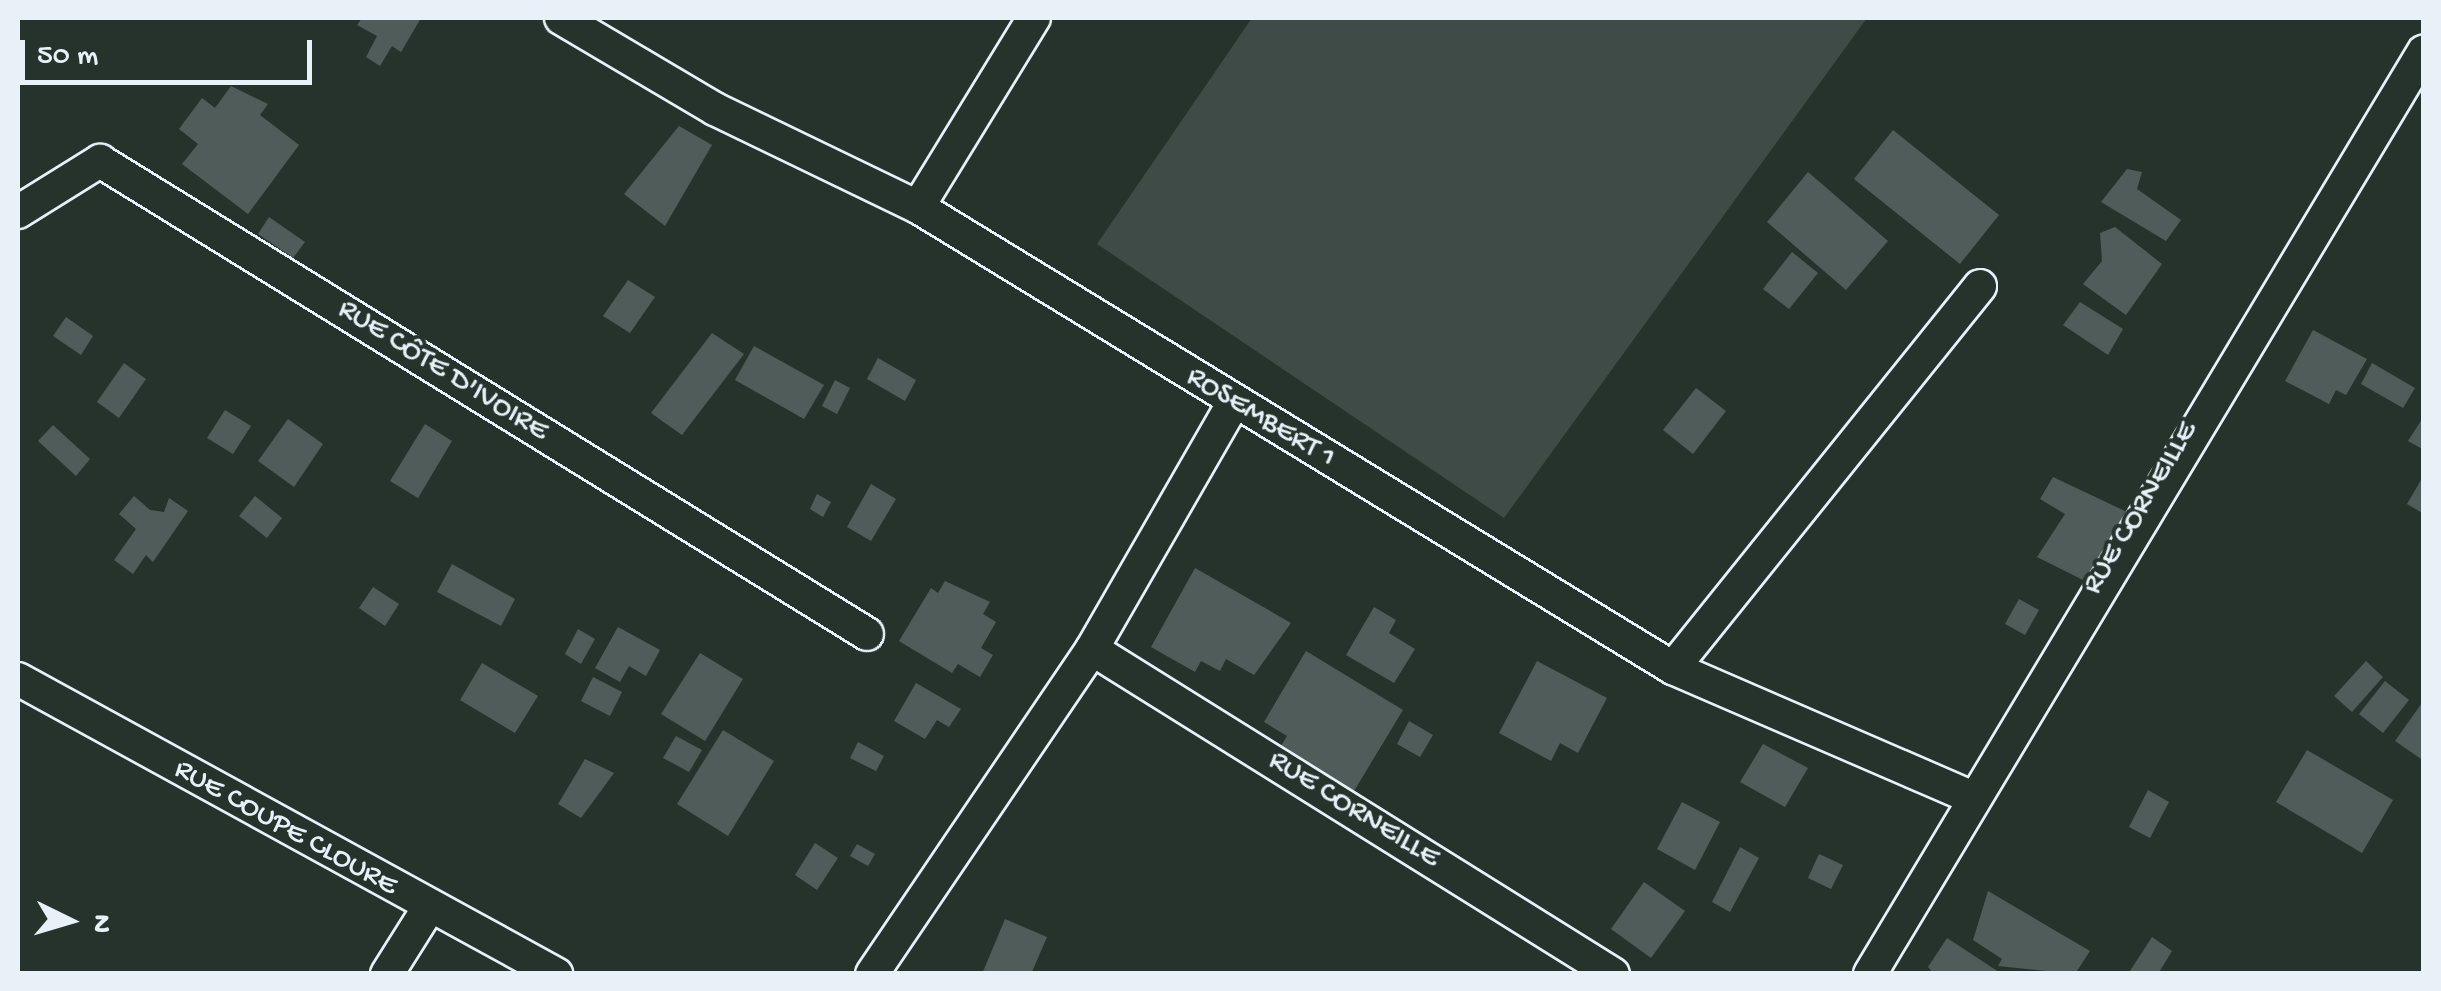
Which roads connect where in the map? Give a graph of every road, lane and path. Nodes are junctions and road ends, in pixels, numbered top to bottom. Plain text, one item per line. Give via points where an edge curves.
1 (561, 18) edge
2 (1034, 18) edge
3 (2424, 51) edge
4 (918, 207) junction
5 (18, 212) edge
6 (1980, 286) dead end
7 (1232, 404) junction
8 (866, 634) dead end
9 (1092, 649) junction
10 (1673, 668) junction
11 (21, 688) edge
12 (1970, 797) junction
13 (428, 909) junction
14 (387, 974) edge
15 (556, 974) edge
16 (872, 974) edge
17 (1613, 974) edge
18 (1870, 974) edge

1 - 4 street, ROSEMBERT 1 via 715,109
2 - 4 street
3 - 12 street, RUE CORNEILLE
4 - 7 street, ROSEMBERT 1
5 - 8 street, RUE CÔTE D'IVOIRE via 100,161
6 - 10 street
7 - 9 street
7 - 10 street, ROSEMBERT 1
9 - 16 street
9 - 17 street, RUE CORNEILLE
10 - 12 street, ROSEMBERT 1
11 - 13 street, RUE COUPE CLOURE
12 - 18 street, RUE CORNEILLE
13 - 14 street
13 - 15 street, RUE COUPE CLOURE

